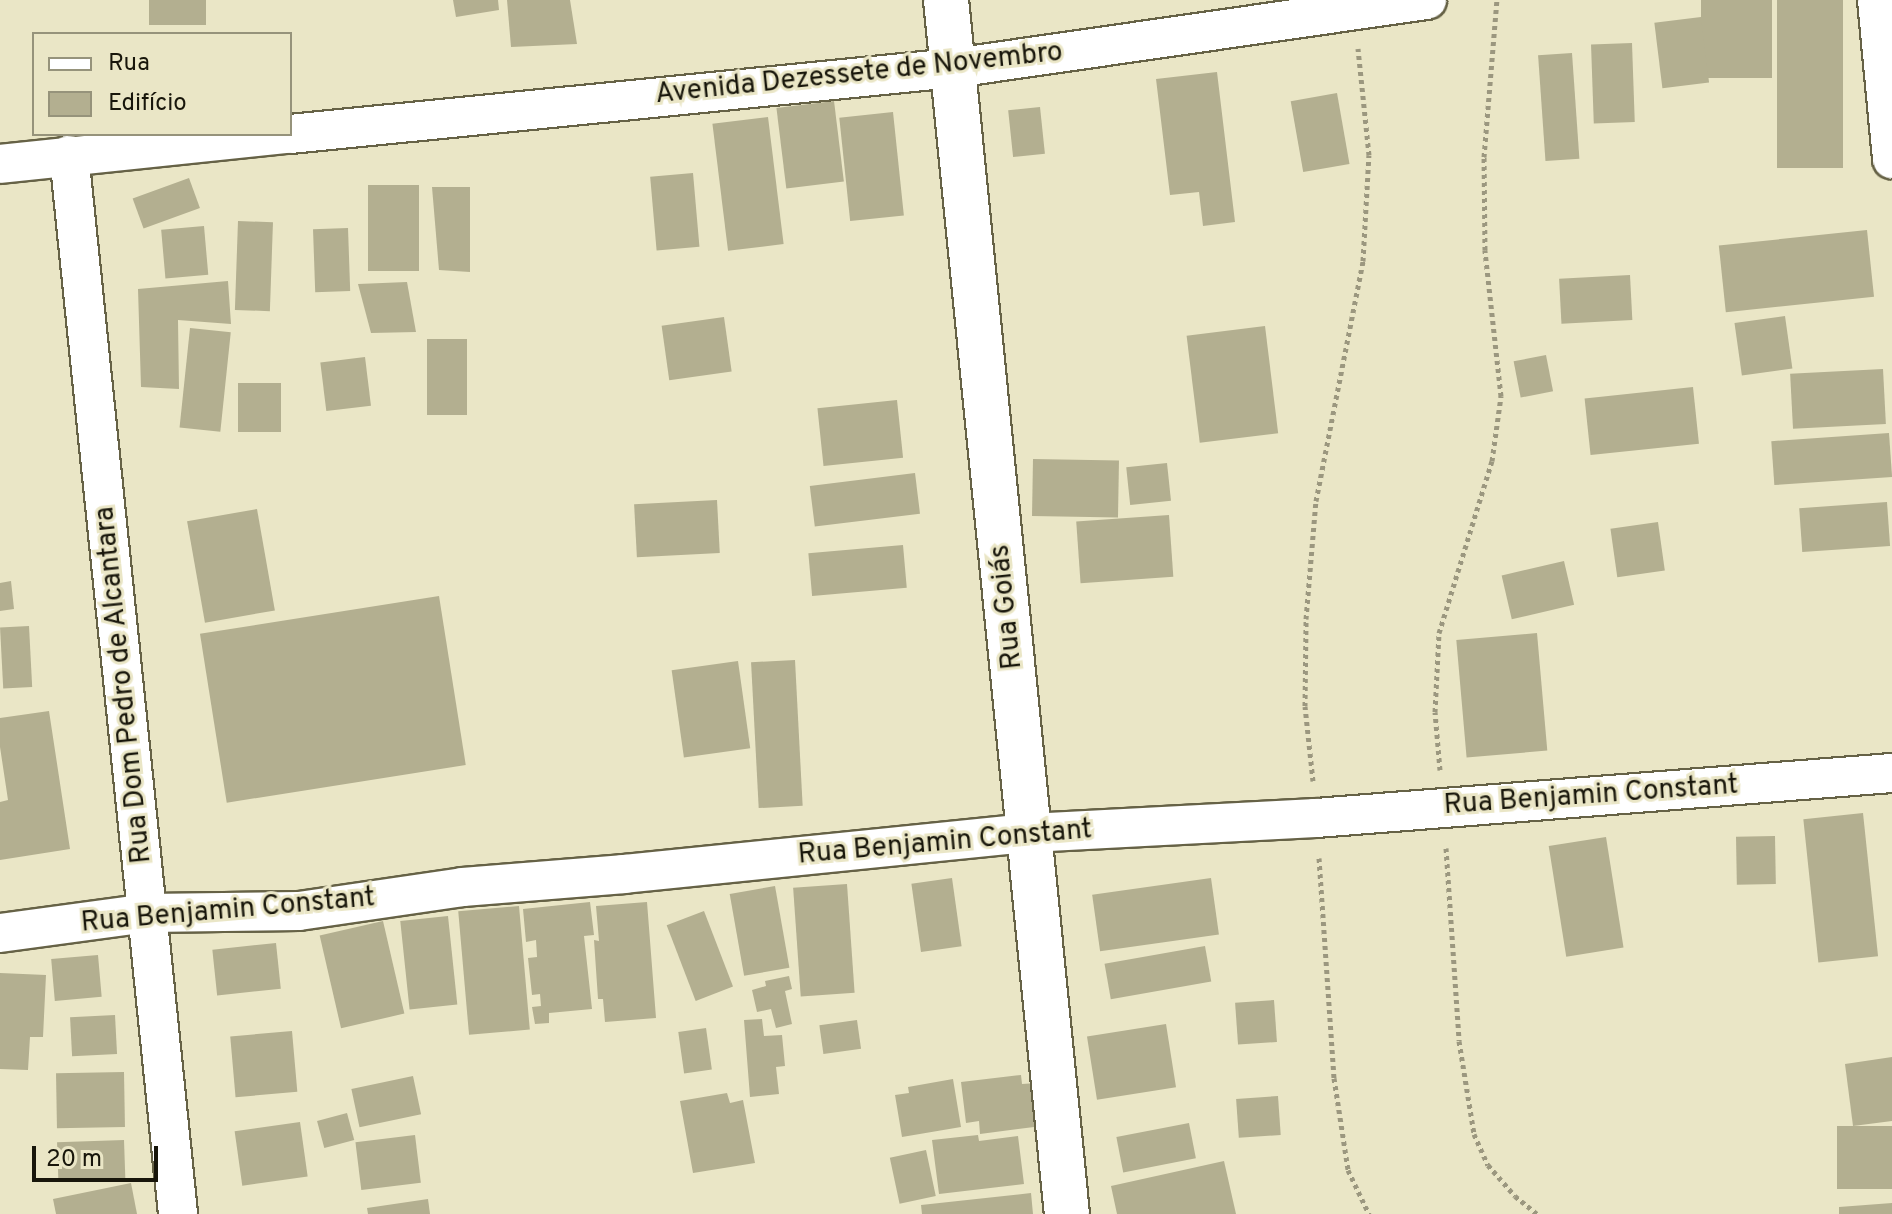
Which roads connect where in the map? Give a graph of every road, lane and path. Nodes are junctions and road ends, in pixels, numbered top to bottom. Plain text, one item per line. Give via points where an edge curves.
1 (946, 0) edge
2 (1427, 0) edge
3 (1497, 0) edge
4 (1877, 0) edge
5 (1354, 8) junction
6 (954, 68) junction
7 (292, 134) edge
8 (268, 136) edge
9 (69, 155) junction
10 (1892, 159) edge
11 (0, 164) edge
12 (1892, 773) edge
13 (1443, 808) junction
14 (1316, 818) junction
15 (1029, 833) junction
16 (148, 913) junction
17 (0, 933) edge
18 (178, 1214) edge
19 (1067, 1214) edge
20 (1369, 1214) edge
21 (1537, 1214) edge

1 - 6 street, Rua Goiás
2 - 5 street, Avenida Dezessete de Novembro
3 - 13 path via 1484,157 1485,250 1501,396 1492,461 1439,633 1435,712
4 - 10 street
5 - 6 street, Avenida Dezessete de Novembro
5 - 14 path via 1369,155 1363,261 1316,501 1306,619 1305,706
6 - 7 street, Avenida Dezessete de Novembro
6 - 15 street, Rua Goiás
8 - 9 street, Avenida Dezessete de Novembro
9 - 11 street, Avenida Dezessete de Novembro
9 - 16 street, Rua Dom Pedro de Alcantara
12 - 13 street, Rua Benjamin Constant
13 - 14 street, Rua Benjamin Constant
13 - 21 path via 1459,1041 1474,1134 1488,1165
14 - 15 street, Rua Benjamin Constant
14 - 20 path via 1334,1078 1348,1170
15 - 16 street, Rua Benjamin Constant via 463,887 299,911
15 - 19 street, Rua Goiás
16 - 17 street, Rua Benjamin Constant
16 - 18 street, Rua Dom Pedro de Alcantara

